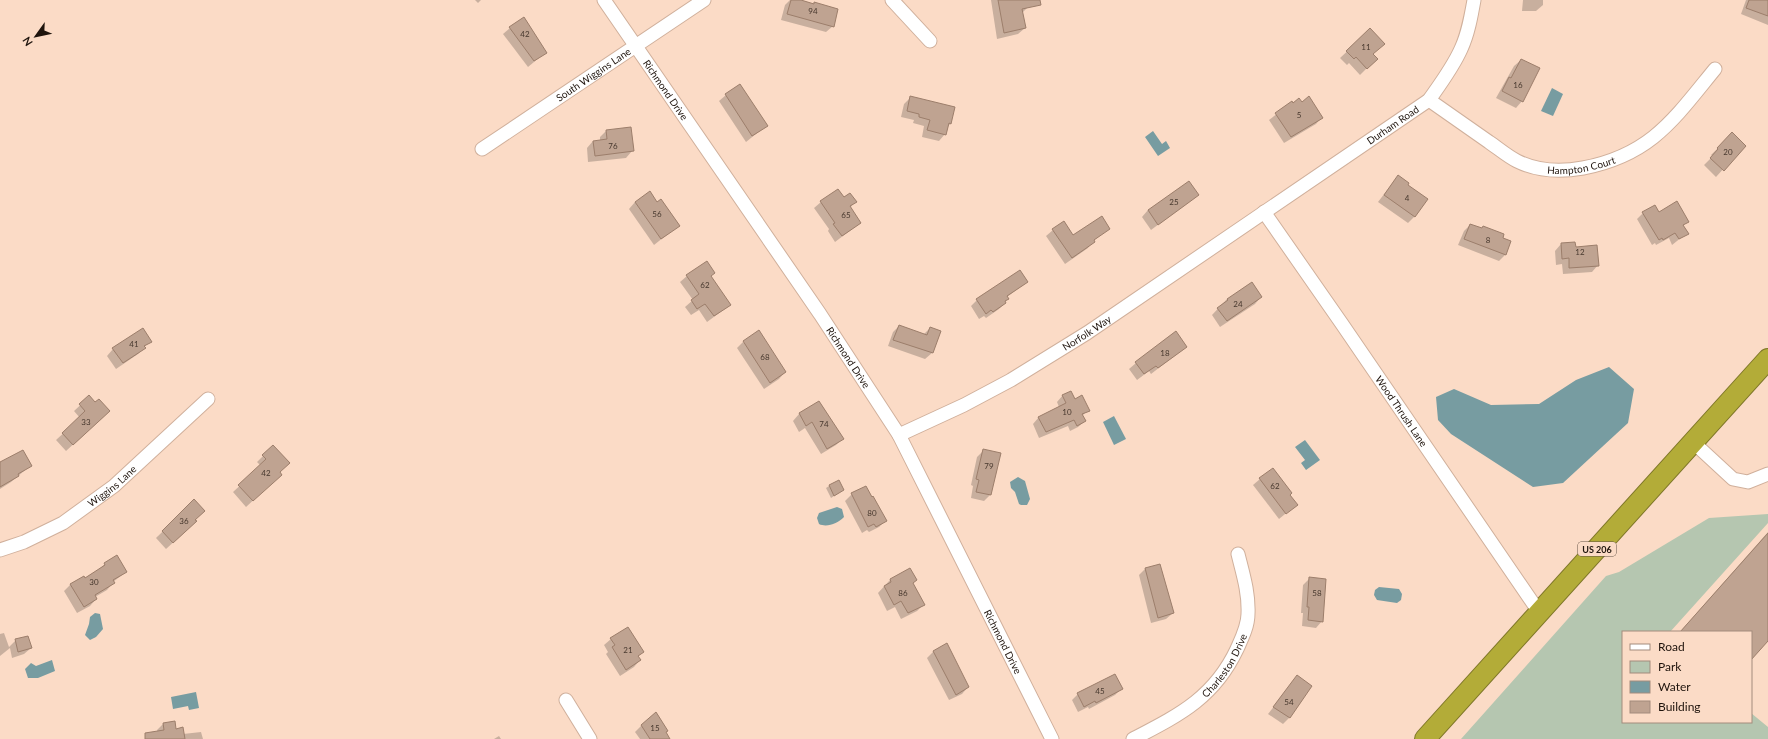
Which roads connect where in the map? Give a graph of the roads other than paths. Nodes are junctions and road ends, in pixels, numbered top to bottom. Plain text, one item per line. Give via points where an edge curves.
1 (604, 0) edge
2 (704, 0) edge
3 (892, 0) edge
4 (1474, 0) edge
5 (930, 41) dead end
6 (636, 46) junction
7 (1715, 69) dead end
8 (1429, 100) junction
9 (482, 149) dead end
10 (1264, 212) junction
11 (1768, 359) edge
12 (208, 399) dead end
13 (899, 435) junction
14 (1694, 443) junction
15 (1768, 474) edge
16 (0, 550) edge
17 (1238, 554) dead end
18 (1539, 612) junction
19 (566, 700) dead end
20 (590, 739) edge
21 (1052, 739) edge
22 (1133, 739) edge
23 (1424, 739) edge

1 - 6 street, Richmond Drive
2 - 6 street, South Wiggins Lane
3 - 5 street
4 - 8 street, Durham Road via 1470,25 1462,48
6 - 9 street, South Wiggins Lane
6 - 13 street, Richmond Drive via 820,314
7 - 8 street, Hampton Court via 1678,115 1642,146 1610,162 1570,170 1556,171 1517,161
8 - 10 street, Durham Road
10 - 13 street, Norfolk Way via 1087,332 1011,380
10 - 18 street, Wood Thrush Lane
11 - 14 highway, US 206
12 - 16 street, Wiggins Lane via 114,486 63,523 24,542
13 - 21 street, Richmond Drive
14 - 15 street via 1734,479 1748,482
14 - 18 highway, US 206
17 - 22 street, Charleston Drive via 1246,582 1248,615 1244,635 1230,665 1202,697 1177,716
18 - 23 highway, US 206
19 - 20 street

